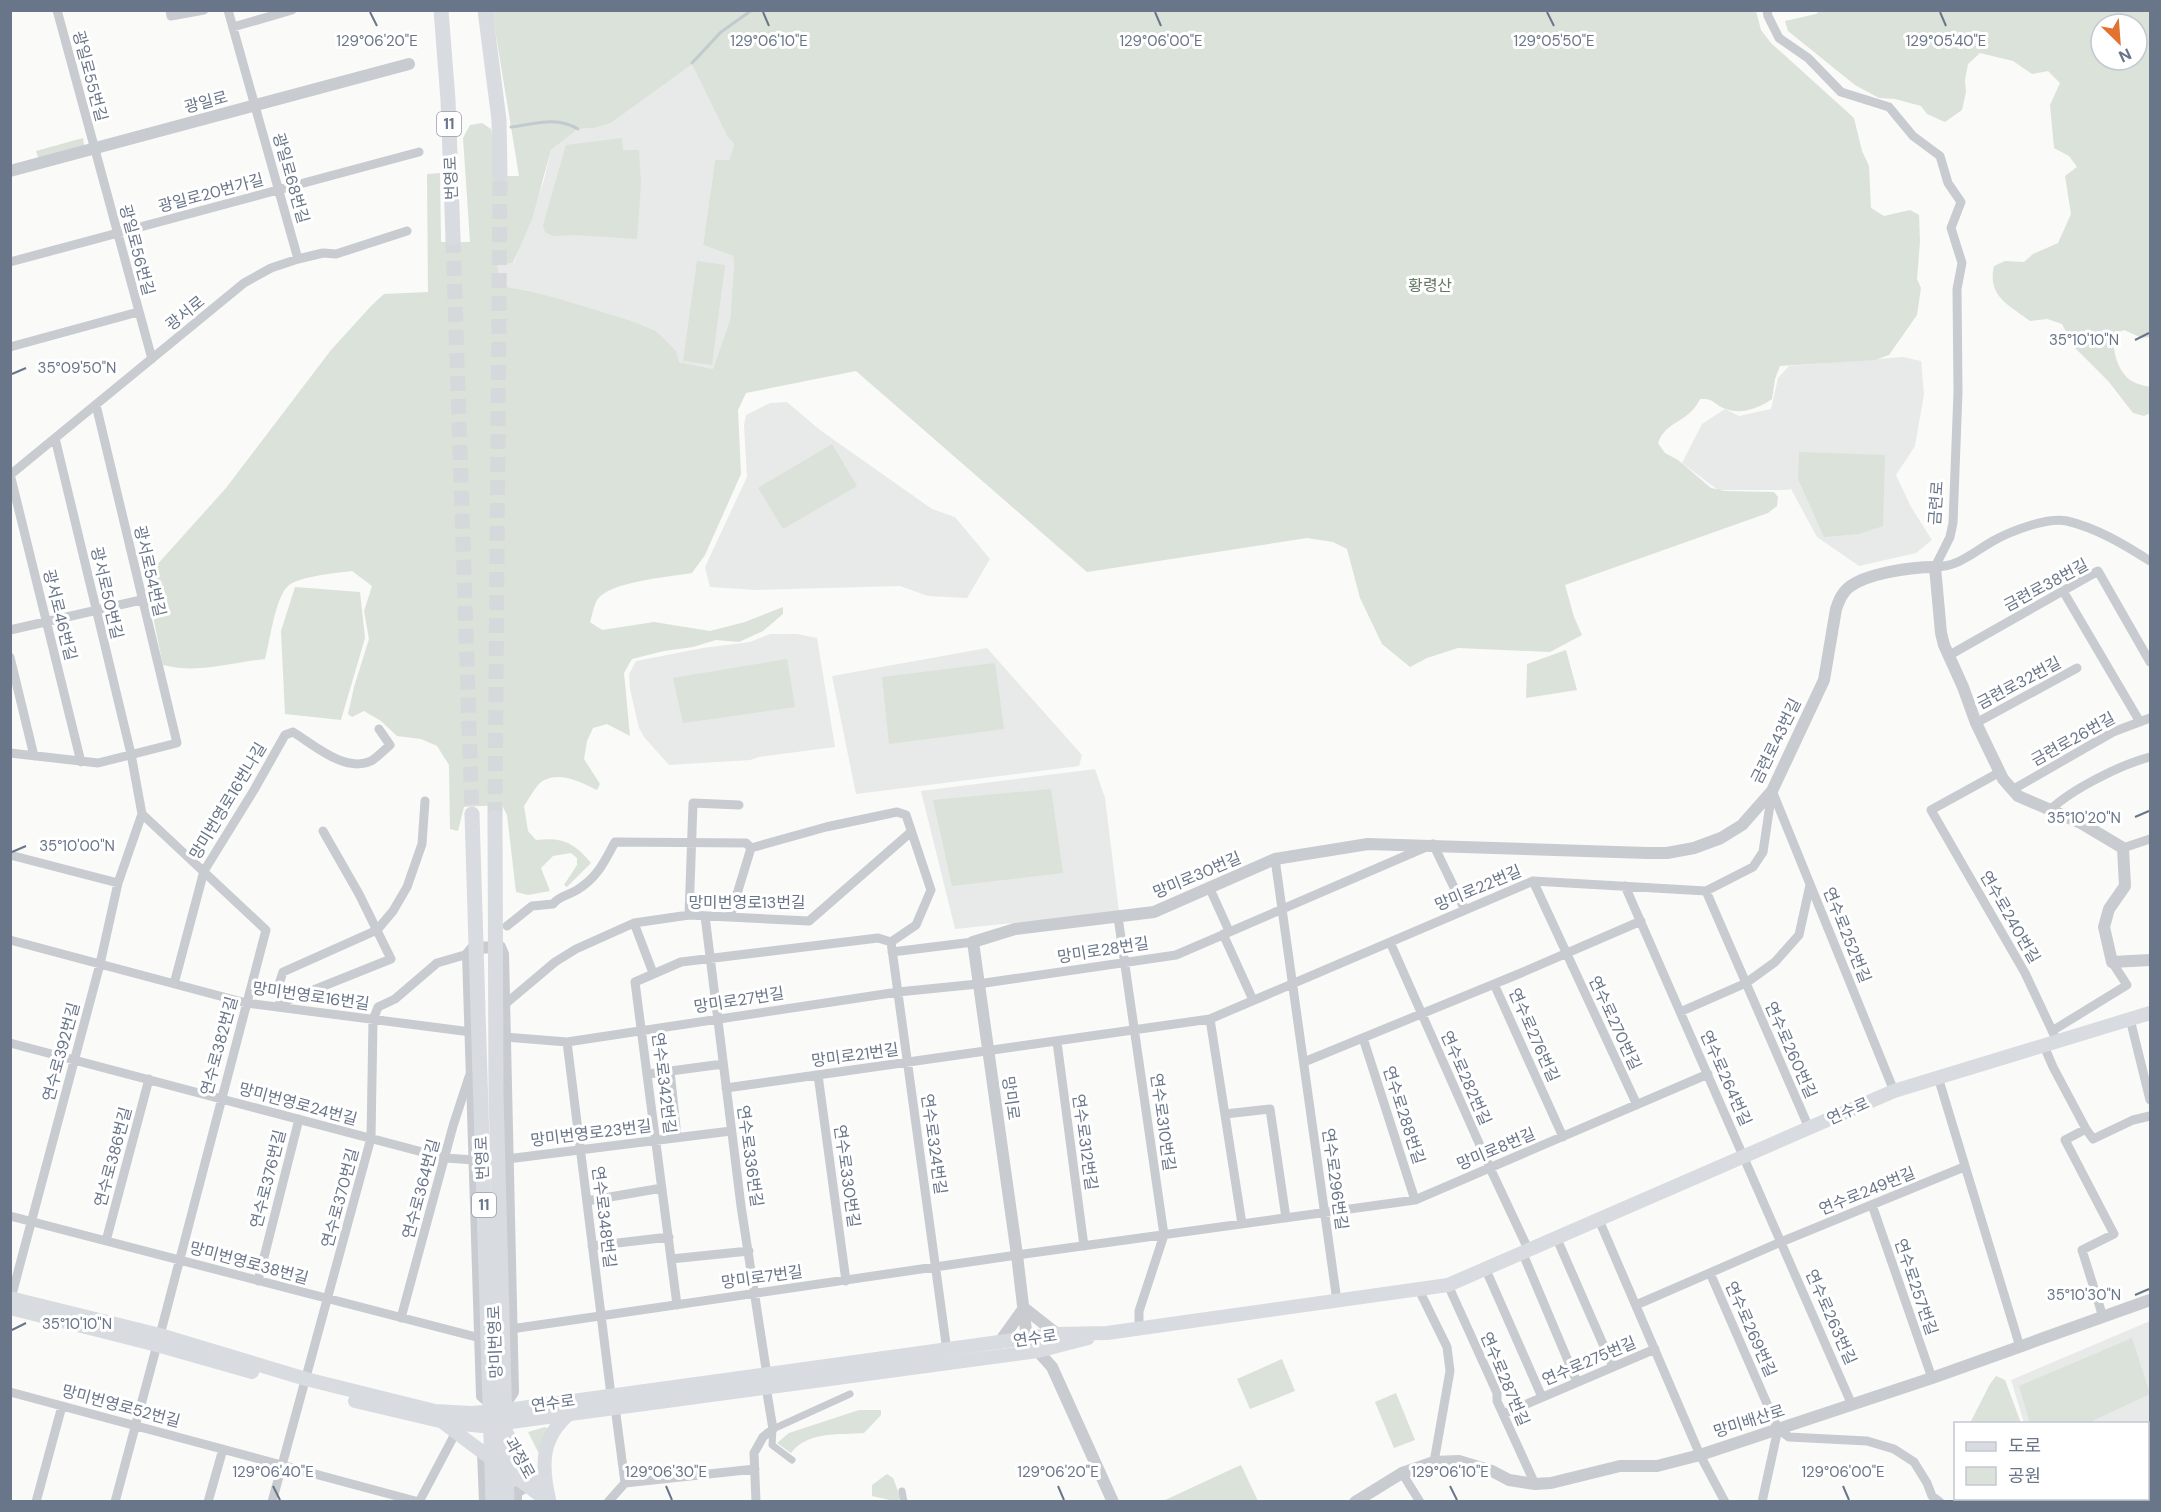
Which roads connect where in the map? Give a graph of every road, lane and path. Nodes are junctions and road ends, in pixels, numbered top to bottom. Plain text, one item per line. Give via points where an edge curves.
1 (57, 10) edge
2 (170, 10) edge
3 (204, 10) edge
4 (228, 10) edge
5 (292, 10) edge
6 (441, 10) edge
7 (485, 10) edge
8 (1767, 10) edge
9 (233, 27) junction
10 (410, 64) dead end
11 (255, 105) junction
12 (94, 148) junction
13 (419, 152) dead end
14 (10, 171) edge
15 (500, 174) tunnel mouth
16 (278, 190) junction
17 (407, 231) dead end
18 (117, 233) junction
19 (453, 238) tunnel mouth
20 (298, 259) junction
21 (10, 262) edge
22 (138, 312) junction
23 (10, 347) edge
24 (152, 359) junction
25 (96, 405) junction
26 (55, 438) junction
27 (11, 474) edge
28 (2151, 561) edge
29 (1935, 567) junction
30 (2063, 591) junction
31 (141, 600) junction
32 (96, 610) junction
33 (46, 621) junction
34 (10, 630) edge
35 (1948, 656) junction
36 (10, 657) edge
37 (2151, 662) edge
38 (2077, 668) dead end
39 (2151, 718) edge
40 (2140, 722) junction
41 (1976, 723) junction
42 (380, 729) dead end
43 (10, 753) edge
44 (131, 754) junction
45 (34, 756) junction
46 (2151, 757) edge
47 (81, 762) junction
48 (2000, 772) junction
49 (2012, 790) junction
50 (1773, 791) junction
51 (425, 801) dead end
52 (739, 805) dead end
53 (2050, 810) junction
54 (142, 814) junction
55 (472, 814) tunnel mouth
56 (495, 817) tunnel mouth
57 (323, 831) dead end
58 (911, 832) junction
59 (2151, 839) edge
60 (690, 843) junction
61 (1433, 844) junction
62 (751, 848) junction
63 (2123, 848) junction
64 (10, 855) edge
65 (1275, 859) junction
66 (204, 871) junction
67 (1533, 881) junction
68 (118, 883) junction
69 (1810, 885) junction
70 (1625, 886) junction
71 (1210, 889) junction
72 (1706, 891) junction
73 (1282, 908) junction
74 (1465, 910) junction
75 (689, 915) junction
76 (705, 916) junction
77 (730, 917) junction
78 (1118, 917) junction
79 (1641, 921) junction
80 (634, 923) junction
81 (507, 926) dead end
82 (377, 930) junction
83 (1226, 933) junction
84 (10, 940) edge
85 (972, 942) junction
86 (1390, 942) junction
87 (892, 947) junction
88 (468, 954) junction
89 (1567, 954) junction
90 (710, 958) junction
91 (2151, 960) edge
92 (2112, 962) junction
93 (1125, 963) junction
94 (100, 964) junction
95 (653, 973) junction
96 (1292, 983) junction
97 (1746, 983) junction
98 (174, 984) junction
99 (978, 984) junction
100 (1494, 984) junction
101 (898, 992) junction
102 (1253, 1000) junction
103 (246, 1003) junction
104 (281, 1005) junction
105 (504, 1005) junction
106 (1680, 1012) junction
107 (2151, 1013) edge
108 (1422, 1014) junction
109 (717, 1018) junction
110 (1209, 1019) junction
111 (2130, 1019) junction
112 (373, 1020) junction
113 (1134, 1030) junction
114 (642, 1031) junction
115 (471, 1032) junction
116 (505, 1037) junction
117 (1363, 1038) junction
118 (2051, 1039) junction
119 (567, 1042) junction
120 (1057, 1042) junction
121 (10, 1043) edge
122 (987, 1052) junction
123 (74, 1059) junction
124 (908, 1062) junction
125 (1304, 1062) junction
126 (723, 1065) junction
127 (472, 1068) junction
128 (670, 1071) junction
129 (648, 1074) junction
130 (1708, 1074) junction
131 (818, 1075) junction
132 (1938, 1077) junction
133 (149, 1079) junction
134 (726, 1088) junction
135 (1894, 1091) junction
136 (221, 1099) junction
137 (2151, 1100) edge
138 (1636, 1105) junction
139 (1225, 1114) junction
140 (2151, 1116) edge
141 (299, 1119) junction
142 (1809, 1128) junction
143 (2086, 1129) junction
144 (732, 1131) junction
145 (677, 1137) junction
146 (1563, 1137) junction
147 (371, 1138) junction
148 (656, 1140) junction
149 (580, 1150) junction
150 (1744, 1157) junction
151 (445, 1158) junction
152 (507, 1159) junction
153 (475, 1160) junction
154 (1964, 1167) junction
155 (1490, 1168) junction
156 (662, 1188) junction
157 (1415, 1200) junction
158 (586, 1201) junction
159 (1872, 1205) junction
160 (1325, 1213) junction
161 (10, 1216) edge
162 (1286, 1218) junction
163 (1599, 1220) junction
164 (31, 1222) junction
165 (1242, 1224) junction
166 (1164, 1234) junction
167 (669, 1237) junction
168 (1557, 1239) junction
169 (106, 1241) junction
170 (1782, 1242) junction
171 (592, 1246) junction
172 (1084, 1246) junction
173 (749, 1251) junction
174 (1526, 1253) junction
175 (1017, 1255) junction
176 (671, 1258) junction
177 (179, 1260) junction
178 (936, 1268) junction
179 (1486, 1270) junction
180 (1710, 1273) junction
181 (258, 1281) junction
182 (846, 1281) junction
183 (1448, 1286) junction
184 (1419, 1290) junction
185 (755, 1293) junction
186 (328, 1299) junction
187 (2151, 1300) edge
188 (11, 1301) edge
189 (1337, 1301) junction
190 (677, 1305) junction
191 (1636, 1305) junction
192 (1024, 1308) junction
193 (601, 1316) junction
194 (2103, 1317) junction
195 (401, 1318) junction
196 (511, 1329) junction
197 (1139, 1329) junction
198 (1107, 1333) junction
199 (1057, 1334) junction
200 (480, 1338) junction
201 (1027, 1339) junction
202 (158, 1340) junction
203 (999, 1343) junction
204 (2020, 1347) junction
205 (1654, 1349) junction
206 (947, 1351) junction
207 (1038, 1351) junction
208 (1613, 1367) junction
209 (1932, 1378) junction
210 (766, 1381) junction
211 (1577, 1382) junction
212 (305, 1383) junction
213 (10, 1392) edge
214 (850, 1394) dead end
215 (1542, 1397) junction
216 (613, 1401) junction
217 (1852, 1405) junction
218 (62, 1406) junction
219 (570, 1413) junction
220 (1503, 1414) junction
221 (501, 1417) junction
222 (444, 1422) junction
223 (135, 1425) junction
224 (772, 1429) junction
225 (1778, 1429) junction
226 (456, 1432) junction
227 (223, 1449) junction
228 (483, 1452) junction
229 (1700, 1455) junction
230 (792, 1460) dead end
231 (1434, 1462) junction
232 (282, 1464) junction
233 (755, 1469) junction
234 (1402, 1473) junction
235 (625, 1483) junction
236 (1534, 1484) junction
237 (528, 1485) junction
238 (902, 1491) dead end
239 (419, 1501) edge
240 (36, 1502) edge
241 (115, 1502) edge
242 (208, 1502) edge
243 (272, 1502) edge
244 (484, 1502) edge
245 (493, 1502) edge
246 (507, 1502) edge
247 (516, 1502) edge
248 (550, 1502) edge
249 (608, 1502) edge
250 (756, 1502) edge
251 (904, 1502) edge
252 (1113, 1502) edge
253 (1355, 1502) edge
254 (1420, 1502) edge
255 (1725, 1502) edge
256 (1762, 1502) edge
257 (1940, 1502) edge

1 - 12 street, 광일로55번길
2 - 3 street via 171,16
4 - 9 street, 광일로68번길
5 - 9 street
6 - 19 highway, 번영로 / 11
7 - 15 highway via 499,120
8 - 29 street, 금련로 via 1779,38 1808,58 1841,92 1889,107 1913,136 1940,156 1948,183 1961,202 1952,228 1962,263 1957,289 1953,524
9 - 11 street, 광일로68번길
10 - 11 street, 광일로
11 - 12 street, 광일로
11 - 16 street, 광일로68번길
12 - 14 street, 광일로
12 - 18 street, 광일로56번길
13 - 16 street, 광일로20번가길
16 - 18 street, 광일로20번가길
16 - 20 street, 광일로68번길
17 - 20 street, 광서로 via 336,254
18 - 21 street, 광일로20번가길
18 - 22 street, 광일로56번길
20 - 24 street, 광서로 via 244,283
22 - 23 street
22 - 24 street, 광일로56번길
24 - 25 street, 광서로
25 - 26 street, 광서로
25 - 31 street, 광서로54번길
26 - 27 street, 광서로
26 - 32 street, 광서로50번길
27 - 33 street, 광서로46번길
28 - 29 street via 2092,530 2066,521 2046,521 2000,538 1952,566
29 - 35 street via 1941,633
29 - 50 street, 금련로43번길 via 1912,567 1871,578 1849,588 1840,598 1824,680
30 - 35 street, 금련로38번길
30 - 37 street, 금련로38번길 via 2098,571
30 - 40 street
31 - 32 street
31 - 44 street, 광서로54번길 via 177,743
32 - 33 street
32 - 44 street, 광서로50번길
33 - 34 street
33 - 47 street, 광서로46번길
35 - 41 street
36 - 45 street
38 - 41 street, 금련로32번길
39 - 40 street, 금련로26번길
40 - 49 street, 금련로26번길 via 2113,732
41 - 48 street
42 - 66 street, 망미번영로16번나길 via 390,746 371,760 357,764 340,761 293,732 285,735
43 - 45 street
44 - 47 street via 98,763
44 - 54 street, 광서로50번길
45 - 47 street
46 - 53 street via 2132,762 2060,800
48 - 49 street
48 - 118 street, 연수로240번길 via 1931,810 2025,973
49 - 53 street
50 - 61 street, 금련로43번길 via 1742,825 1694,849 1667,853
50 - 69 street, 연수로252번길
50 - 72 street via 1763,852 1753,867
51 - 82 street via 422,844 407,887
52 - 60 street via 693,803
53 - 63 street
54 - 66 street, 연수로382번길
54 - 68 street, 연수로392번길
55 - 245 highway, 번영로 / 11
56 - 246 highway, 번영로 / 11 via 496,1094
57 - 82 street
58 - 62 street via 906,815 897,812
58 - 77 street, 망미번영로13번길 via 809,921
58 - 87 street via 931,890 916,925
59 - 63 street
60 - 62 street via 746,843
60 - 75 street
60 - 81 street via 615,842 598,874 553,904 532,906
61 - 65 street, 망미로30번길 via 1368,844
61 - 73 street, 망미로28번길
61 - 74 street
62 - 77 street
63 - 92 street via 2125,886 2109,909 2104,927
64 - 68 street
65 - 71 street, 망미로30번길
65 - 73 street, 연수로296번길
66 - 98 street, 망미번영로16번나길
66 - 103 street, 연수로382번길 via 266,930
67 - 70 street, 망미로22번길
67 - 74 street, 망미로22번길
67 - 89 street, 연수로270번길
68 - 94 street, 연수로392번길
69 - 97 street via 1799,935 1775,962
69 - 135 street, 연수로252번길
70 - 72 street, 망미로22번길
70 - 79 street, 연수로264번길
71 - 78 street, 망미로30번길 via 1154,912
71 - 83 street
72 - 97 street, 연수로260번길
73 - 83 street, 망미로28번길
73 - 96 street, 연수로296번길
74 - 86 street, 망미로22번길
75 - 76 street, 망미번영로13번길
75 - 80 street, 망미번영로13번길
76 - 77 street, 망미번영로13번길
76 - 90 street, 연수로336번길
78 - 85 street, 망미로30번길 via 1015,930
78 - 93 street, 연수로310번길
79 - 89 street
79 - 106 street, 연수로264번길
80 - 95 street
80 - 105 street, 망미번영로13번길 via 555,962
82 - 104 street via 283,972
82 - 104 street via 391,959
83 - 93 street, 망미로28번길 via 1176,955
83 - 102 street
84 - 94 street, 망미번영로16번길
85 - 87 street
85 - 99 street, 망미로
86 - 96 street, 망미로22번길
86 - 108 street, 연수로282번길
87 - 90 street via 878,938
87 - 101 street, 연수로324번길
88 - 105 street, 망미번영로 via 473,948 500,947
88 - 112 street, 망미번영로 via 437,963 395,999 378,1007
88 - 115 street, 망미번영로
89 - 100 street, 연수로276번길
89 - 138 street, 연수로270번길
90 - 95 street via 681,962
90 - 109 street, 연수로336번길
91 - 92 street
92 - 118 street via 2127,985
93 - 99 street, 망미로28번길
93 - 113 street, 연수로310번길
94 - 98 street, 망미번영로16번길
94 - 123 street, 연수로392번길
95 - 114 street, 연수로342번길 via 635,982
96 - 102 street, 망미로22번길
96 - 125 street, 연수로296번길
97 - 106 street
97 - 142 street, 연수로260번길
98 - 103 street, 망미번영로16번길
99 - 101 street, 망미로27번길
99 - 122 street, 망미로
100 - 108 street
100 - 146 street, 연수로276번길
101 - 109 street, 망미로27번길
101 - 124 street, 연수로324번길
102 - 110 street, 망미로22번길
103 - 104 street, 망미번영로16번길
103 - 136 street, 연수로382번길
104 - 112 street, 망미번영로16번길
105 - 116 street, 망미번영로
106 - 130 street, 연수로264번길
107 - 111 main road, 연수로
108 - 117 street
108 - 155 street, 연수로282번길
109 - 114 street, 망미로27번길
109 - 126 street, 연수로336번길
110 - 113 street, 망미로22번길
110 - 139 street
111 - 118 main road, 연수로
111 - 137 street
112 - 115 street, 망미번영로16번길
112 - 147 street, 연수로370번길
113 - 120 street, 망미로22번길
113 - 166 street, 연수로310번길
114 - 119 street, 망미로27번길
114 - 129 street, 연수로342번길
115 - 127 street, 망미번영로
116 - 119 street, 망미로27번길
116 - 152 street, 망미번영로
117 - 125 street
117 - 157 street, 연수로288번길
118 - 132 main road, 연수로
118 - 143 street, 연수로240번길 via 2053,1067
119 - 149 street, 연수로348번길
120 - 122 street, 망미로22번길
120 - 172 street, 연수로312번길
121 - 123 street, 망미번영로24번길
122 - 124 street, 망미로21번길
122 - 175 street, 망미로
123 - 133 street, 망미번영로24번길
123 - 164 street, 연수로392번길
124 - 131 street, 망미로21번길
124 - 178 street, 연수로324번길
125 - 160 street, 연수로296번길
126 - 128 street
126 - 134 street, 연수로336번길
127 - 151 street, 연수로364번길
127 - 153 street, 망미번영로
128 - 129 street
128 - 145 street, 망미번영로23번길
129 - 148 street, 연수로342번길
130 - 138 street, 망미로8번길
130 - 150 street, 연수로264번길
131 - 134 street, 망미로21번길
131 - 182 street, 연수로330번길
132 - 135 main road, 연수로
132 - 154 street
133 - 136 street, 망미번영로24번길
133 - 169 street, 연수로386번길
134 - 144 street, 연수로336번길
135 - 142 main road, 연수로
136 - 141 street, 망미번영로24번길
136 - 177 street, 연수로382번길
138 - 146 street, 망미로8번길
139 - 162 street via 1270,1109
139 - 165 street
140 - 143 street via 2093,1139
141 - 147 street, 망미번영로24번길
141 - 181 street, 연수로376번길
142 - 150 main road, 연수로
143 - 194 street via 2065,1140 2114,1234 2082,1250
144 - 145 street, 망미번영로23번길
144 - 173 street, 연수로336번길
145 - 148 street, 망미번영로23번길
146 - 155 street, 망미로8번길
147 - 151 street, 망미번영로24번길
147 - 186 street, 연수로370번길
148 - 149 street, 망미번영로23번길
148 - 156 street, 연수로342번길
149 - 152 street, 망미번영로23번길
149 - 158 street, 연수로348번길
150 - 163 main road, 연수로
150 - 170 street, 연수로263번길
151 - 153 street, 망미번영로24번길
151 - 195 street, 연수로364번길
152 - 196 street, 망미번영로
153 - 200 street, 망미번영로
154 - 159 street, 연수로249번길
154 - 204 street
155 - 157 street, 망미로8번길
155 - 174 street, 연수로282번길
156 - 158 street
156 - 167 street, 연수로342번길
157 - 160 street, 망미로8번길
158 - 171 street, 연수로348번길
159 - 170 street, 연수로249번길
159 - 209 street, 연수로257번길
160 - 162 street, 망미로8번길
160 - 189 street, 연수로296번길
161 - 164 street, 망미번영로38번길
162 - 165 street, 망미로8번길
163 - 168 main road, 연수로
163 - 191 street, 연수로275번길
164 - 169 street, 망미번영로38번길
164 - 188 street, 연수로392번길
165 - 166 street, 망미로8번길
166 - 172 street, 망미로8번길
166 - 197 street, 연수로310번길 via 1139,1311
167 - 171 street
167 - 176 street, 연수로342번길
168 - 174 main road, 연수로
168 - 208 street
169 - 177 street, 망미번영로38번길
170 - 180 street
170 - 217 street, 연수로263번길
171 - 193 street, 연수로348번길
172 - 175 street, 망미로8번길
173 - 176 street
173 - 185 street, 연수로336번길
174 - 179 main road, 연수로
174 - 211 street
175 - 178 street, 망미로7번길
175 - 192 street, 망미로
176 - 190 street, 연수로342번길
177 - 181 street, 망미번영로38번길
177 - 202 street, 연수로382번길
178 - 182 street, 망미로7번길
178 - 206 street, 연수로324번길
179 - 183 main road, 연수로
179 - 215 street
180 - 191 street
180 - 225 street, 연수로269번길
181 - 186 street, 망미번영로38번길
182 - 185 street, 망미로7번길
183 - 184 main road, 연수로
183 - 220 street, 연수로287번길
184 - 189 main road, 연수로
184 - 231 street via 1447,1347 1450,1371
185 - 190 street, 망미로7번길
185 - 210 street, 연수로336번길
186 - 195 street, 망미번영로38번길
186 - 212 street, 연수로370번길
187 - 194 street, 망미배산로
188 - 202 main road, 연수로
189 - 197 main road, 연수로
190 - 193 street, 망미로7번길
191 - 205 street, 연수로275번길
192 - 199 street
192 - 201 street, 망미로
192 - 203 street
193 - 196 street, 망미로7번길
193 - 216 street, 연수로348번길
194 - 204 street, 망미배산로
195 - 200 street, 망미번영로38번길
196 - 221 street, 망미번영로 via 513,1392
197 - 198 main road, 연수로
198 - 199 main road, 연수로
198 - 207 main road, 연수로
199 - 201 main road, 연수로
200 - 221 street, 망미번영로 via 482,1396
201 - 203 main road, 연수로
201 - 207 street
202 - 212 main road, 연수로
202 - 223 street, 연수로382번길
203 - 206 main road, 연수로
204 - 209 street, 망미배산로
205 - 208 street, 연수로275번길
205 - 229 street, 연수로275번길
206 - 210 main road, 연수로
207 - 210 main road, 연수로
207 - 252 street via 1052,1367
208 - 211 street, 연수로275번길
209 - 217 street, 망미배산로
210 - 216 main road, 연수로
210 - 224 street, 연수로336번길
211 - 215 street, 연수로275번길
212 - 221 main road, 연수로 via 435,1411
212 - 222 main road, 연수로 via 411,1416
212 - 232 street, 연수로370번길
213 - 218 street, 망미번영로52번길
214 - 224 street
215 - 220 street, 연수로275번길
216 - 219 main road, 연수로
216 - 221 main road, 연수로
216 - 235 street
217 - 225 street, 망미배산로
218 - 223 street, 망미번영로52번길
218 - 240 street
219 - 221 main road, 연수로
219 - 248 main road via 550,1435 546,1449 543,1474
220 - 236 street, 연수로287번길
221 - 222 main road, 연수로 via 468,1426
221 - 248 main road, 과정로 via 524,1467
222 - 226 main road
223 - 227 street, 망미번영로52번길
223 - 241 street, 연수로382번길
224 - 230 street via 772,1445
224 - 233 street via 754,1453
225 - 229 street, 망미배산로
225 - 256 street
225 - 257 street via 1789,1437 1867,1442 1894,1449 1914,1462 1932,1496
226 - 228 main road
226 - 239 street
227 - 232 street, 망미번영로52번길
227 - 242 street
228 - 237 main road
228 - 244 street
229 - 236 street, 망미배산로 via 1657,1466 1620,1466
229 - 255 street, 연수로275번길
231 - 234 street, 망미배산로
231 - 236 street, 망미배산로 via 1459,1461 1509,1480
232 - 239 street, 망미번영로52번길
232 - 243 street, 연수로370번길
233 - 235 street
233 - 250 street
234 - 253 street, 망미배산로
234 - 254 street
235 - 249 street
237 - 247 street via 516,1492
237 - 248 main road
238 - 251 street

